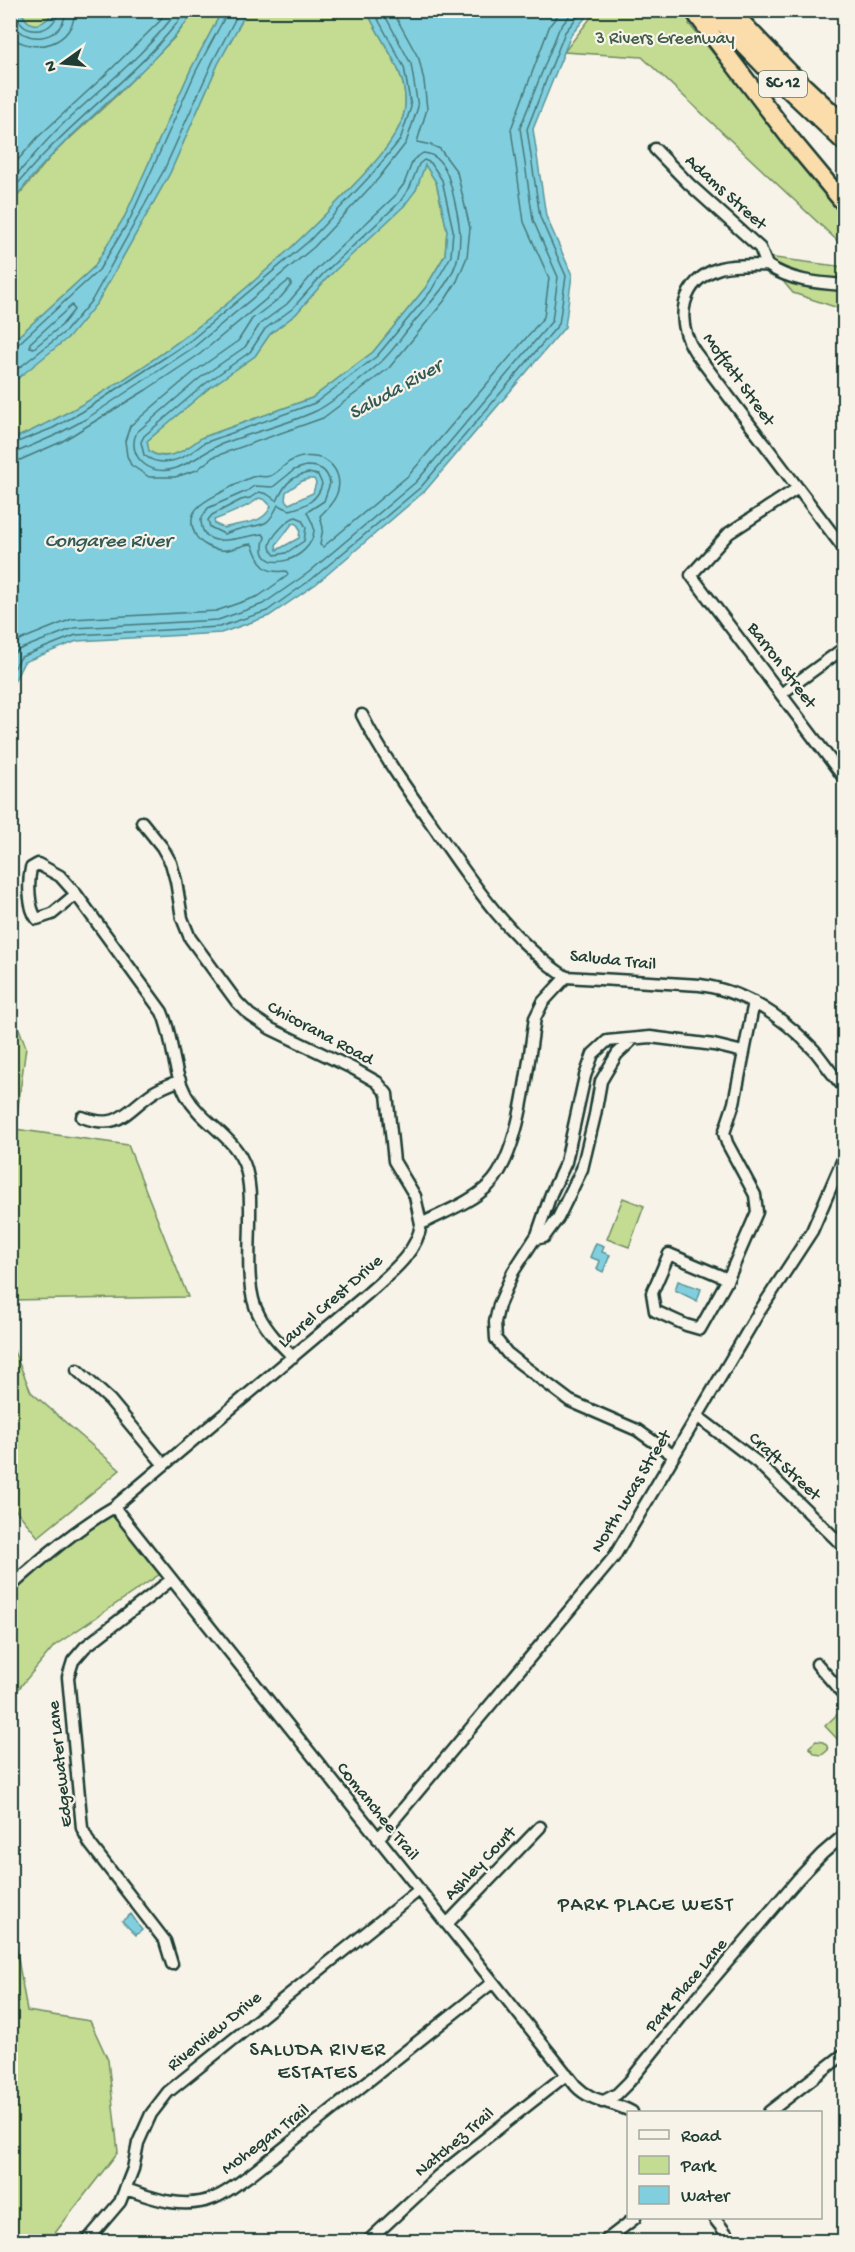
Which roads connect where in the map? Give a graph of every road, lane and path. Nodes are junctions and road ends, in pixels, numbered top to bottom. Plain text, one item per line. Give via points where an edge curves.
1 (693, 10) edge
2 (710, 10) edge
3 (724, 21) edge
4 (844, 124) edge
5 (844, 142) edge
6 (655, 149) dead end
7 (844, 203) edge
8 (767, 265) junction
9 (844, 285) edge
10 (798, 488) junction
11 (844, 549) edge
12 (844, 648) edge
13 (782, 694) junction
14 (362, 715) dead end
15 (844, 778) edge
16 (142, 822) dead end
17 (76, 894) junction
18 (566, 977) junction
19 (754, 1002) junction
20 (633, 1039) junction
21 (744, 1052) junction
22 (180, 1080) junction
23 (844, 1087) edge
24 (82, 1117) dead end
25 (844, 1157) edge
26 (421, 1224) junction
27 (535, 1239) junction
28 (728, 1280) junction
29 (293, 1357) junction
30 (77, 1370) dead end
31 (697, 1416) junction
32 (674, 1456) junction
33 (164, 1465) junction
34 (114, 1507) junction
35 (844, 1547) edge
36 (171, 1580) junction
37 (10, 1587) edge
38 (817, 1664) dead end
39 (844, 1695) edge
40 (540, 1827) dead end
41 (844, 1835) edge
42 (378, 1839) junction
43 (419, 1890) junction
44 (447, 1924) junction
45 (172, 1964) dead end
46 (493, 1982) junction
47 (844, 2054) edge
48 (567, 2074) junction
49 (602, 2102) junction
50 (630, 2111) edge
51 (770, 2111) edge
52 (126, 2189) junction
53 (632, 2219) edge
54 (716, 2219) edge
55 (373, 2240) edge
56 (86, 2241) edge
57 (604, 2241) edge
58 (733, 2241) edge

1 - 3 highway
2 - 3 highway, SC 12
3 - 4 highway, SC 12 via 791,74
3 - 5 highway, SC 12
3 - 7 highway via 790,138
6 - 8 street, Adams Street via 754,241
8 - 9 street via 807,282
8 - 10 street, Moffatt Street via 729,266 705,275 688,295 682,319 685,335 695,352
10 - 11 street, Moffatt Street
10 - 13 street, Barron Street via 729,533 691,575
12 - 13 street
13 - 15 street, Barron Street
14 - 18 street, Saluda Trail via 391,766 477,888 526,945
16 - 26 street, Chicorana Road via 171,863 190,938 237,1002 271,1029 354,1069 387,1094 394,1161 415,1196
17 - 17 street via 53,871 38,864 31,868 32,913 37,920 52,914
17 - 22 street via 158,1005 168,1027
18 - 19 street, Saluda Trail via 717,987
18 - 26 street via 543,1002 535,1018 515,1133 496,1176 463,1204
19 - 21 street
19 - 23 street, Saluda Trail via 805,1042
20 - 21 street via 661,1038
20 - 27 street via 617,1054 601,1081 582,1169 558,1218 544,1237
20 - 27 street via 607,1041 593,1054 569,1153
21 - 28 street via 724,1133 757,1203 754,1220
22 - 24 street via 155,1091 112,1122
22 - 29 street via 194,1107 230,1141 243,1161 250,1193 253,1299 267,1329
25 - 31 street, North Lucas Street via 812,1231
26 - 29 street, Laurel Crest Drive via 416,1242 399,1265
27 - 32 street via 517,1265 499,1305 494,1330 501,1346 570,1401 637,1430
28 - 28 street via 700,1329 655,1311 652,1293 669,1254
29 - 33 street, Laurel Crest Drive
30 - 33 street via 110,1400
31 - 32 street, North Lucas Street
31 - 35 street, Craft Street via 757,1462
32 - 42 street, North Lucas Street via 614,1557
33 - 34 street, Laurel Crest Drive
34 - 36 street, Comanchee Trail
34 - 37 street, Laurel Crest Drive via 88,1522
36 - 42 street, Comanchee Trail
36 - 45 street, Edgewater Lane via 85,1647 73,1660 68,1677 80,1819 85,1836 165,1941
38 - 39 street
40 - 44 street, Ashley Court
41 - 49 street, Park Place Lane via 798,1879 629,2082 618,2094
42 - 43 street, Comanchee Trail
43 - 44 street, Comanchee Trail
43 - 52 street, Riverview Drive via 176,2084 151,2114 138,2143
44 - 46 street, Comanchee Trail
46 - 48 street, Comanchee Trail
46 - 52 street, Mohegan Trail via 224,2193 204,2201 181,2203
47 - 51 street
48 - 49 street, Comanchee Trail via 581,2092
48 - 55 street, Natchez Trail via 438,2176
49 - 50 street, Comanchee Trail
52 - 56 street, Riverview Drive
53 - 57 street
54 - 58 street

